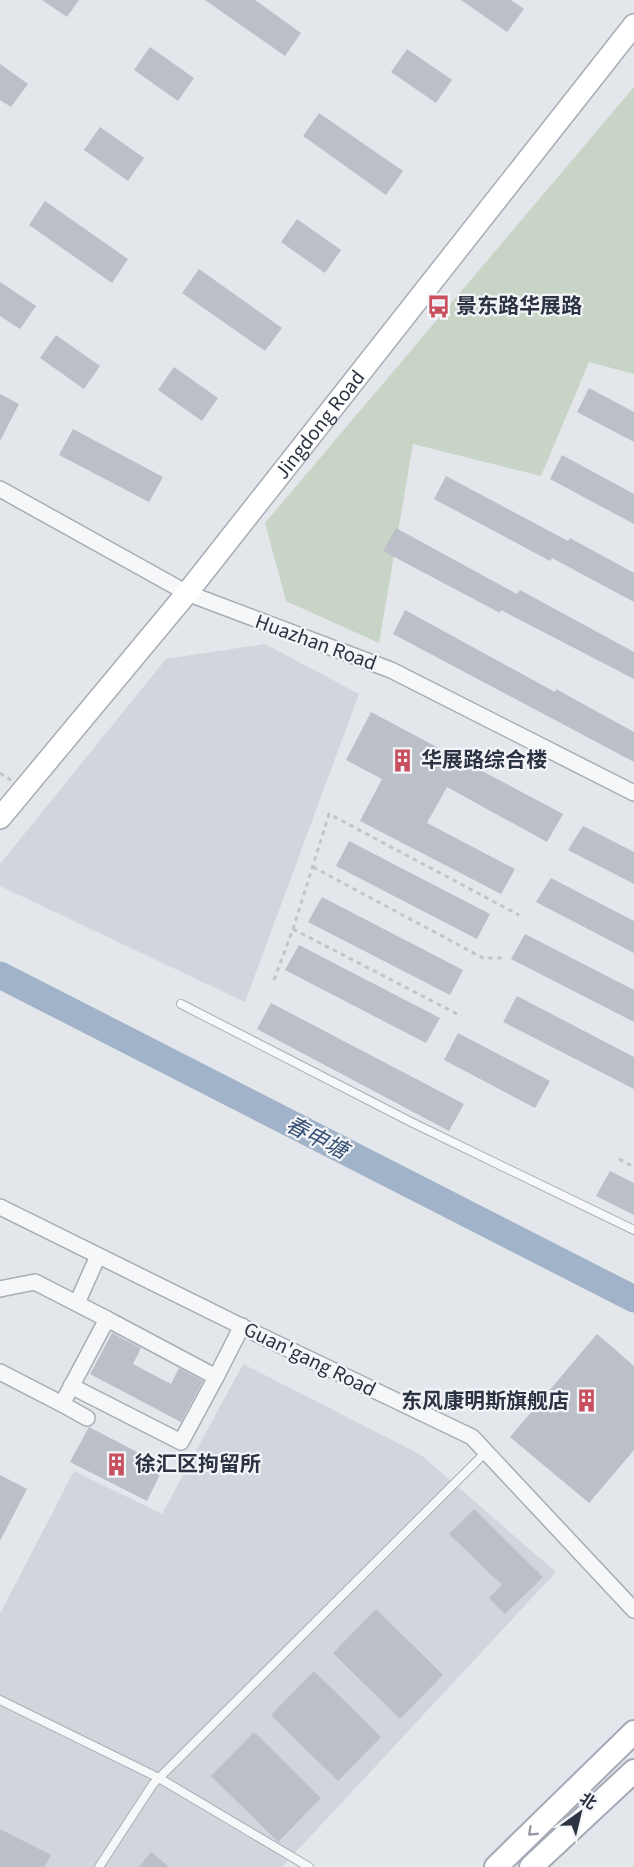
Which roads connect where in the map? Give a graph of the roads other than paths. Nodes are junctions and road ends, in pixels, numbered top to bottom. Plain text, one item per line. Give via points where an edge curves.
1 (634, 25) edge
2 (0, 489) edge
3 (187, 593) junction
4 (634, 793) edge
5 (0, 818) edge
6 (181, 1004) dead end
7 (0, 1207) edge
8 (634, 1230) edge
9 (98, 1256) junction
10 (0, 1289) edge
11 (77, 1303) junction
12 (107, 1319) junction
13 (242, 1326) junction
14 (0, 1372) edge
15 (216, 1377) junction
16 (71, 1386) junction
17 (62, 1404) junction
18 (87, 1418) dead end
19 (486, 1452) junction
20 (634, 1610) edge
21 (0, 1700) edge
22 (634, 1732) edge
23 (634, 1771) edge
24 (159, 1778) junction
25 (99, 1867) edge
26 (309, 1867) edge
27 (496, 1867) edge
28 (531, 1867) edge

1 - 3 street, Jingdong Road
2 - 3 street, Huazhan Road
3 - 4 street, Huazhan Road via 391,670
3 - 5 street, Jingdong Road
6 - 8 lane
7 - 9 street, Guan'gang Road
9 - 11 street
9 - 13 street, Guan'gang Road
10 - 11 street via 35,1282
11 - 12 street
12 - 15 street
12 - 16 street
13 - 15 street
13 - 19 street, Guan'gang Road via 472,1437
14 - 17 street
15 - 16 street via 181,1442
16 - 17 street
17 - 18 street
19 - 20 street, Guan'gang Road
19 - 24 lane
21 - 24 lane
22 -> 27 main road
23 - 28 main road
24 - 25 lane
24 - 26 lane

